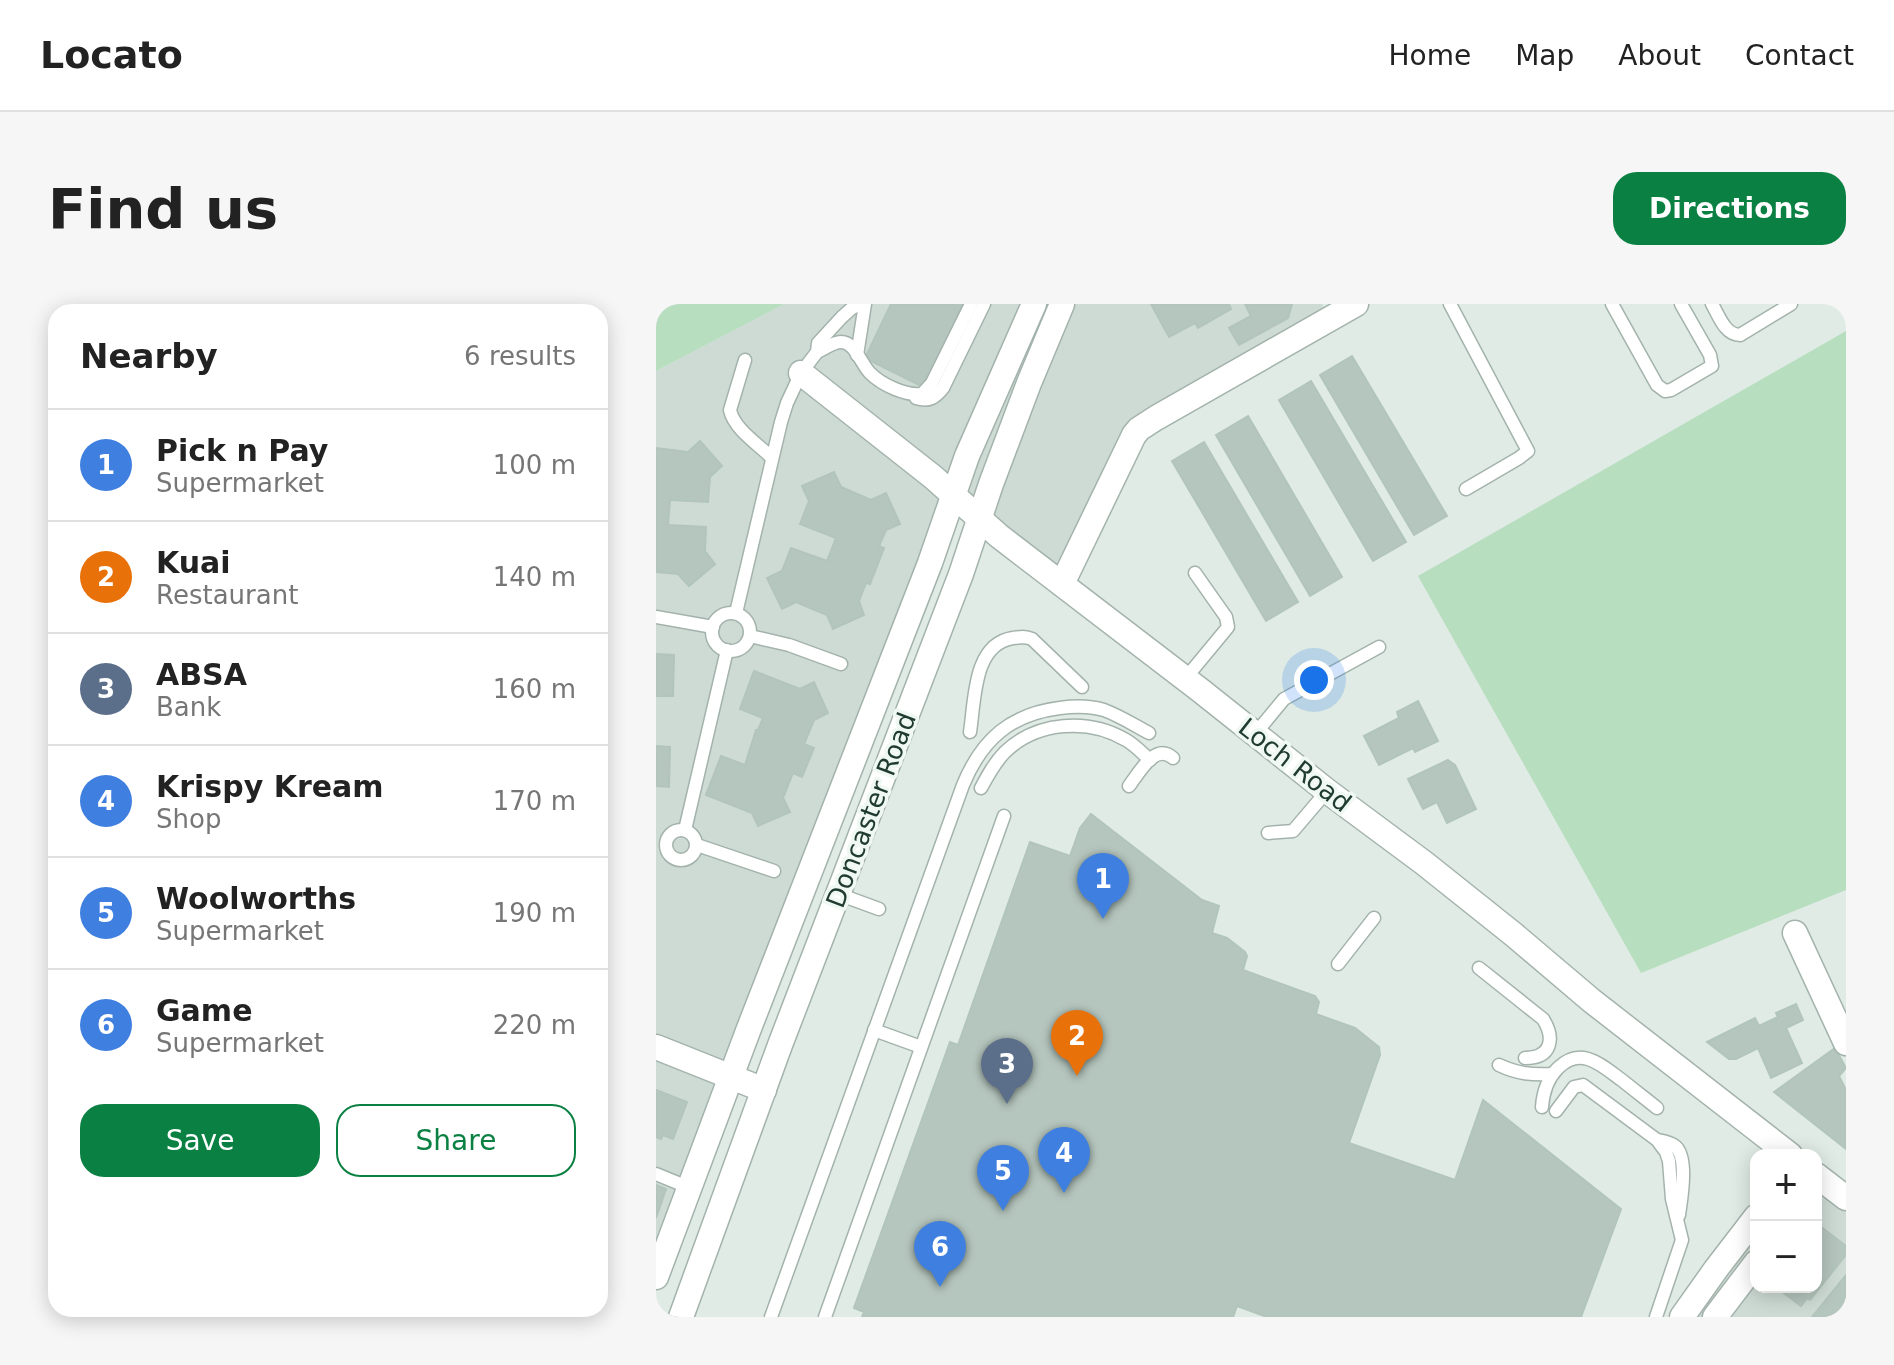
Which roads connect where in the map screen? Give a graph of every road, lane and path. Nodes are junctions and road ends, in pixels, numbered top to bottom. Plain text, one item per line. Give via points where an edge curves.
1 (863, 304) edge
2 (971, 304) edge
3 (984, 304) edge
4 (1034, 304) edge
5 (1062, 304) edge
6 (1356, 304) edge
7 (1450, 304) edge
8 (1612, 304) edge
9 (1681, 304) edge
10 (1712, 304) edge
11 (1791, 304) edge
12 (1326, 312) edge
13 (817, 352) junction
14 (857, 355) junction
15 (745, 360) dead end
16 (801, 373) junction
17 (909, 394) junction
18 (772, 458) junction
19 (1466, 489) dead end
20 (955, 496) junction
21 (980, 519) junction
22 (1195, 573) dead end
23 (1062, 584) junction
24 (736, 613) junction
25 (656, 617) edge
26 (713, 627) junction
27 (750, 636) junction
28 (1379, 647) dead end
29 (727, 650) junction
30 (841, 664) dead end
31 (1185, 679) junction
32 (1082, 687) dead end
33 (970, 732) dead end
34 (1149, 733) dead end
35 (1255, 734) junction
36 (1173, 758) dead end
37 (1150, 760) junction
38 (1129, 786) dead end
39 (981, 788) dead end
40 (1327, 791) junction
41 (1004, 816) dead end
42 (685, 830) junction
43 (1268, 833) dead end
44 (661, 840) edge
45 (697, 845) junction
46 (774, 871) dead end
47 (838, 894) junction
48 (879, 909) dead end
49 (1374, 918) dead end
50 (1795, 933) dead end
51 (1338, 964) dead end
52 (1479, 968) dead end
53 (874, 1030) junction
54 (1846, 1043) edge
55 (656, 1047) edge
56 (921, 1047) junction
57 (1525, 1058) dead end
58 (1499, 1065) dead end
59 (1553, 1074) junction
60 (731, 1078) junction
61 (764, 1090) junction
62 (1542, 1107) dead end
63 (1657, 1108) dead end
64 (1556, 1111) dead end
65 (1782, 1149) edge
66 (656, 1174) edge
67 (1822, 1183) edge
68 (690, 1188) junction
69 (1846, 1198) edge
70 (1753, 1221) edge
71 (1750, 1271) edge
72 (656, 1277) edge
73 (681, 1317) edge
74 (771, 1317) edge
75 (825, 1317) edge
76 (1656, 1317) edge
77 (1682, 1317) edge
78 (1715, 1317) edge

1 - 13 lane via 842,317 818,343
1 - 14 lane
2 - 17 lane via 932,383 922,394
3 - 17 lane via 943,388 923,400
4 - 20 street, Doncaster Road via 967,456
5 - 21 street, Doncaster Road
6 - 12 street
7 - 19 lane via 1528,451
8 - 9 lane via 1665,391 1712,366
10 - 11 lane via 1729,332 1740,335
12 - 23 street via 1139,429
13 - 14 lane via 843,342
13 - 16 lane
14 - 17 lane via 875,378
15 - 18 lane via 731,416
16 - 18 lane
16 - 20 street, Loch Road
18 - 24 lane
20 - 21 street, Loch Road
20 - 60 street, Doncaster Road
21 - 23 street, Loch Road
21 - 47 street, Doncaster Road
22 - 31 lane via 1228,627
23 - 31 street, Loch Road
24 - 26 lane via 719,617
24 - 27 lane via 746,619
25 - 26 lane
26 - 29 lane via 716,644
27 - 29 lane via 744,646
27 - 30 lane
28 - 35 lane via 1284,699
29 - 42 lane
31 - 35 street, Loch Road
32 - 33 lane via 1032,639 1007,639 986,653
34 - 53 lane via 1101,709 1074,707 1033,713 1000,730 986,745 969,771
35 - 40 street, Loch Road
36 - 37 lane via 1163,753
37 - 38 lane
37 - 39 lane via 1127,741 1096,727 1060,726 1015,743
40 - 43 lane via 1293,831
40 - 65 street, Loch Road
41 - 56 lane
42 - 44 lane
42 - 45 lane
44 - 45 lane via 678,860 691,857
45 - 46 lane
47 - 48 lane
47 - 61 street, Doncaster Road
49 - 51 lane
50 - 54 street
52 - 57 lane via 1549,1029 1551,1038 1543,1054
53 - 56 lane
53 - 74 lane
55 - 60 street
56 - 75 lane
58 - 59 lane via 1524,1075
59 - 62 lane
59 - 63 lane via 1570,1059 1582,1057 1599,1063
60 - 61 street
60 - 68 street, Doncaster Road
61 - 73 street, Doncaster Road
64 - 76 lane via 1574,1087 1583,1085 1666,1152 1682,1240
66 - 68 lane
67 - 69 street
68 - 72 street, Doncaster Road
70 - 77 street
71 - 78 street

